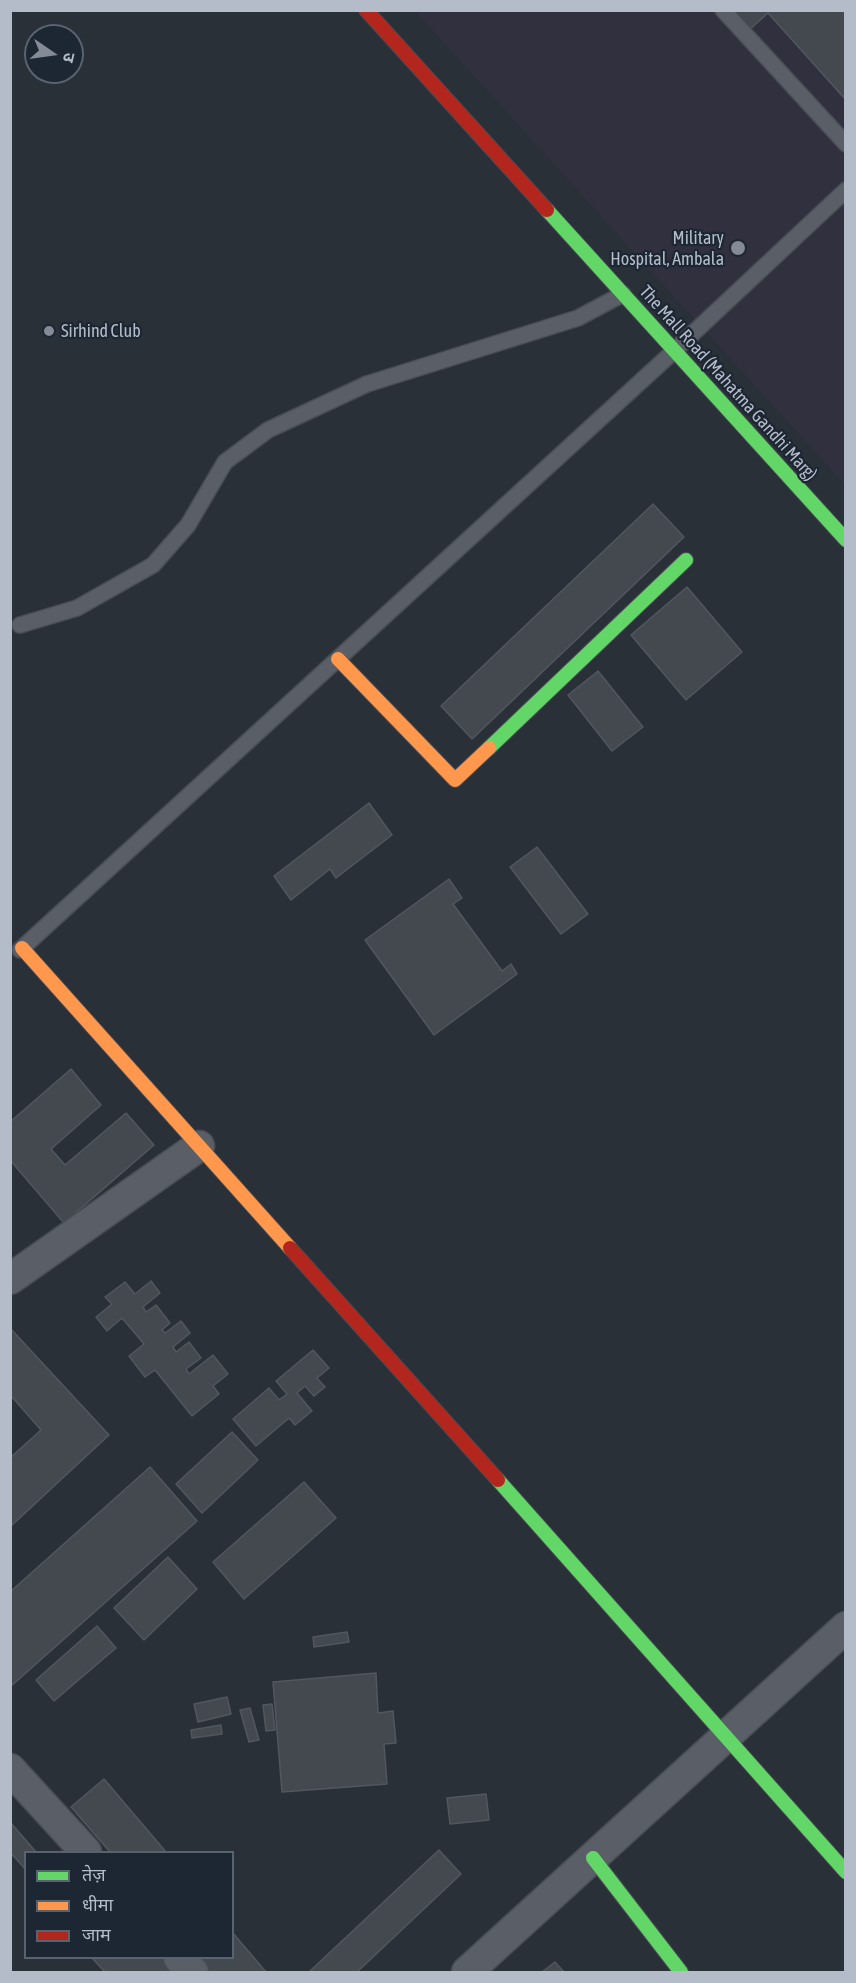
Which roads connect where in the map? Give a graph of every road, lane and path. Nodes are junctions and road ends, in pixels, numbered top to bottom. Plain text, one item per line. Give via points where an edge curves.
1 (366, 10) edge
2 (723, 10) edge
3 (846, 144) edge
4 (846, 190) edge
5 (623, 294) junction
6 (674, 351) junction
7 (846, 540) edge
8 (686, 560) dead end
9 (20, 625) dead end
10 (338, 659) junction
11 (22, 948) junction
12 (10, 959) edge
13 (199, 1146) junction
14 (10, 1279) edge
15 (846, 1627) edge
16 (727, 1736) junction
17 (10, 1769) edge
18 (85, 1851) edge
19 (593, 1858) junction
20 (846, 1872) edge
21 (180, 1959) edge
22 (193, 1972) edge
23 (467, 1972) edge
24 (681, 1972) edge

1 - 5 street, The Mall Road (Mahatma Gandhi Marg)
2 - 3 lane
4 - 6 lane
5 - 6 street, The Mall Road (Mahatma Gandhi Marg)
5 - 9 lane via 578,318 367,384 268,430 225,462 188,525 153,565 77,608
6 - 7 street, The Mall Road (Mahatma Gandhi Marg)
6 - 10 lane
8 - 10 street via 455,780
10 - 11 lane
11 - 12 lane
11 - 13 street
13 - 14 street
13 - 16 street
15 - 16 street
16 - 19 street
16 - 20 street
17 - 18 street
19 - 23 street
19 - 24 street
21 - 22 street

